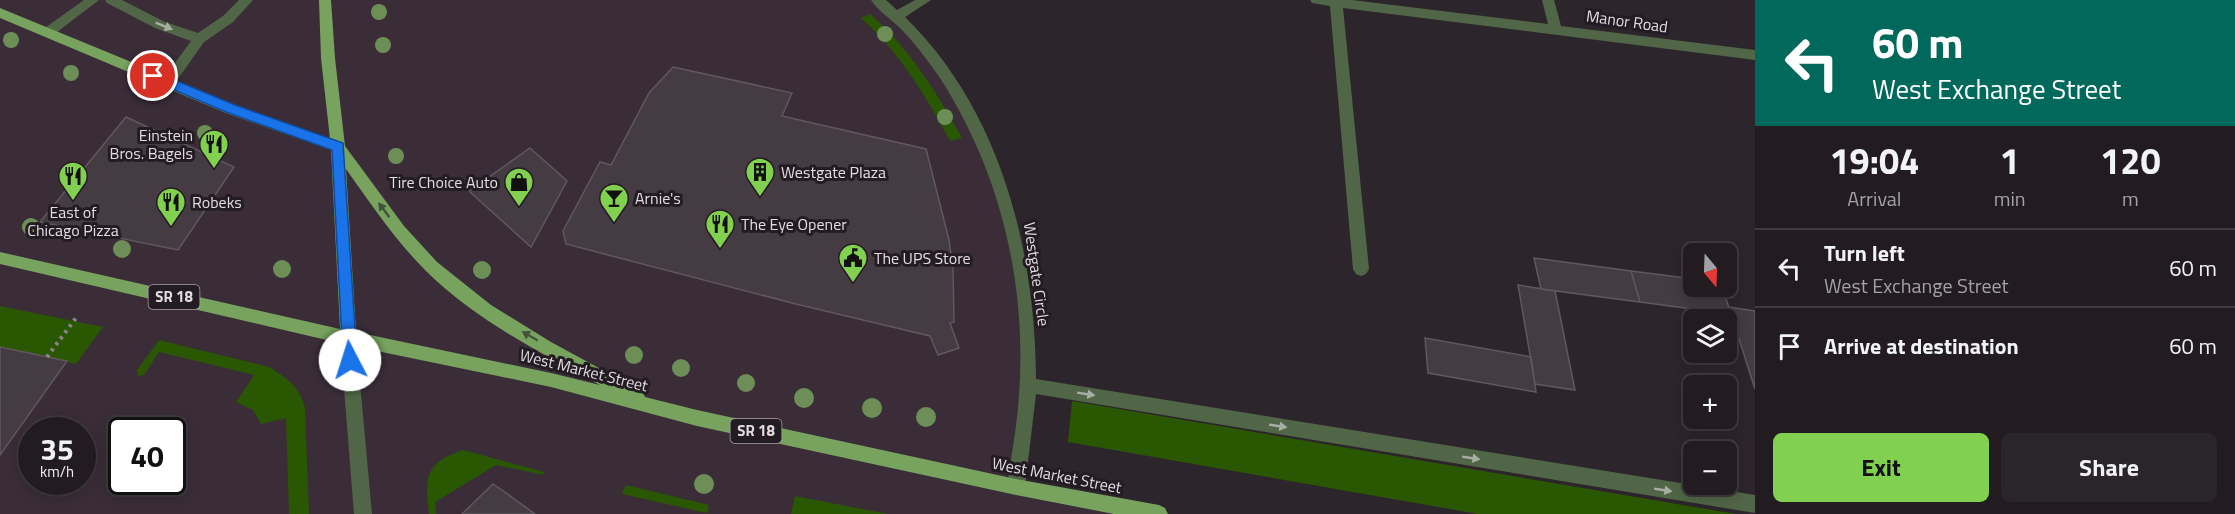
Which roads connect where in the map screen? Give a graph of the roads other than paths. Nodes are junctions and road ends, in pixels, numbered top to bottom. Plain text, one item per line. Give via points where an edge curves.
1 (93, 0) edge
2 (111, 0) edge
3 (247, 0) edge
4 (325, 0) edge
5 (877, 0) edge
6 (925, 0) edge
7 (1316, 0) edge
8 (1548, 0) edge
9 (1336, 2) junction
10 (0, 12) edge
11 (897, 16) junction
12 (1555, 28) junction
13 (47, 33) junction
14 (199, 39) junction
15 (1755, 55) edge
16 (168, 82) junction
17 (338, 147) junction
18 (0, 258) edge
19 (1360, 269) dead end
20 (348, 338) junction
21 (1028, 385) junction
22 (654, 407) junction
23 (1016, 487) junction
24 (1755, 504) edge
25 (363, 514) edge
26 (1159, 514) edge

1 - 13 street
2 -> 14 street via 160,25
3 - 14 street
4 - 17 main road
5 - 11 street, Westgate Circle
6 - 11 street
7 - 9 street, Manor Road
8 - 12 street
9 - 12 street, Manor Road
9 - 19 street
10 - 13 main road
11 - 21 street, Westgate Circle via 964,103 997,173 1020,253
12 - 15 street, Manor Road
13 - 16 main road
14 - 16 street
16 - 17 main road
17 - 20 main road
22 -> 17 main road via 511,326 464,293 409,243
18 - 20 main road, West Market Street / SR 18
20 - 22 main road, West Market Street / SR 18 via 551,380
20 - 25 street
21 - 23 street, Westgate Circle
21 -> 24 street
22 - 23 main road, West Market Street / SR 18
23 - 26 main road, West Market Street / SR 18

